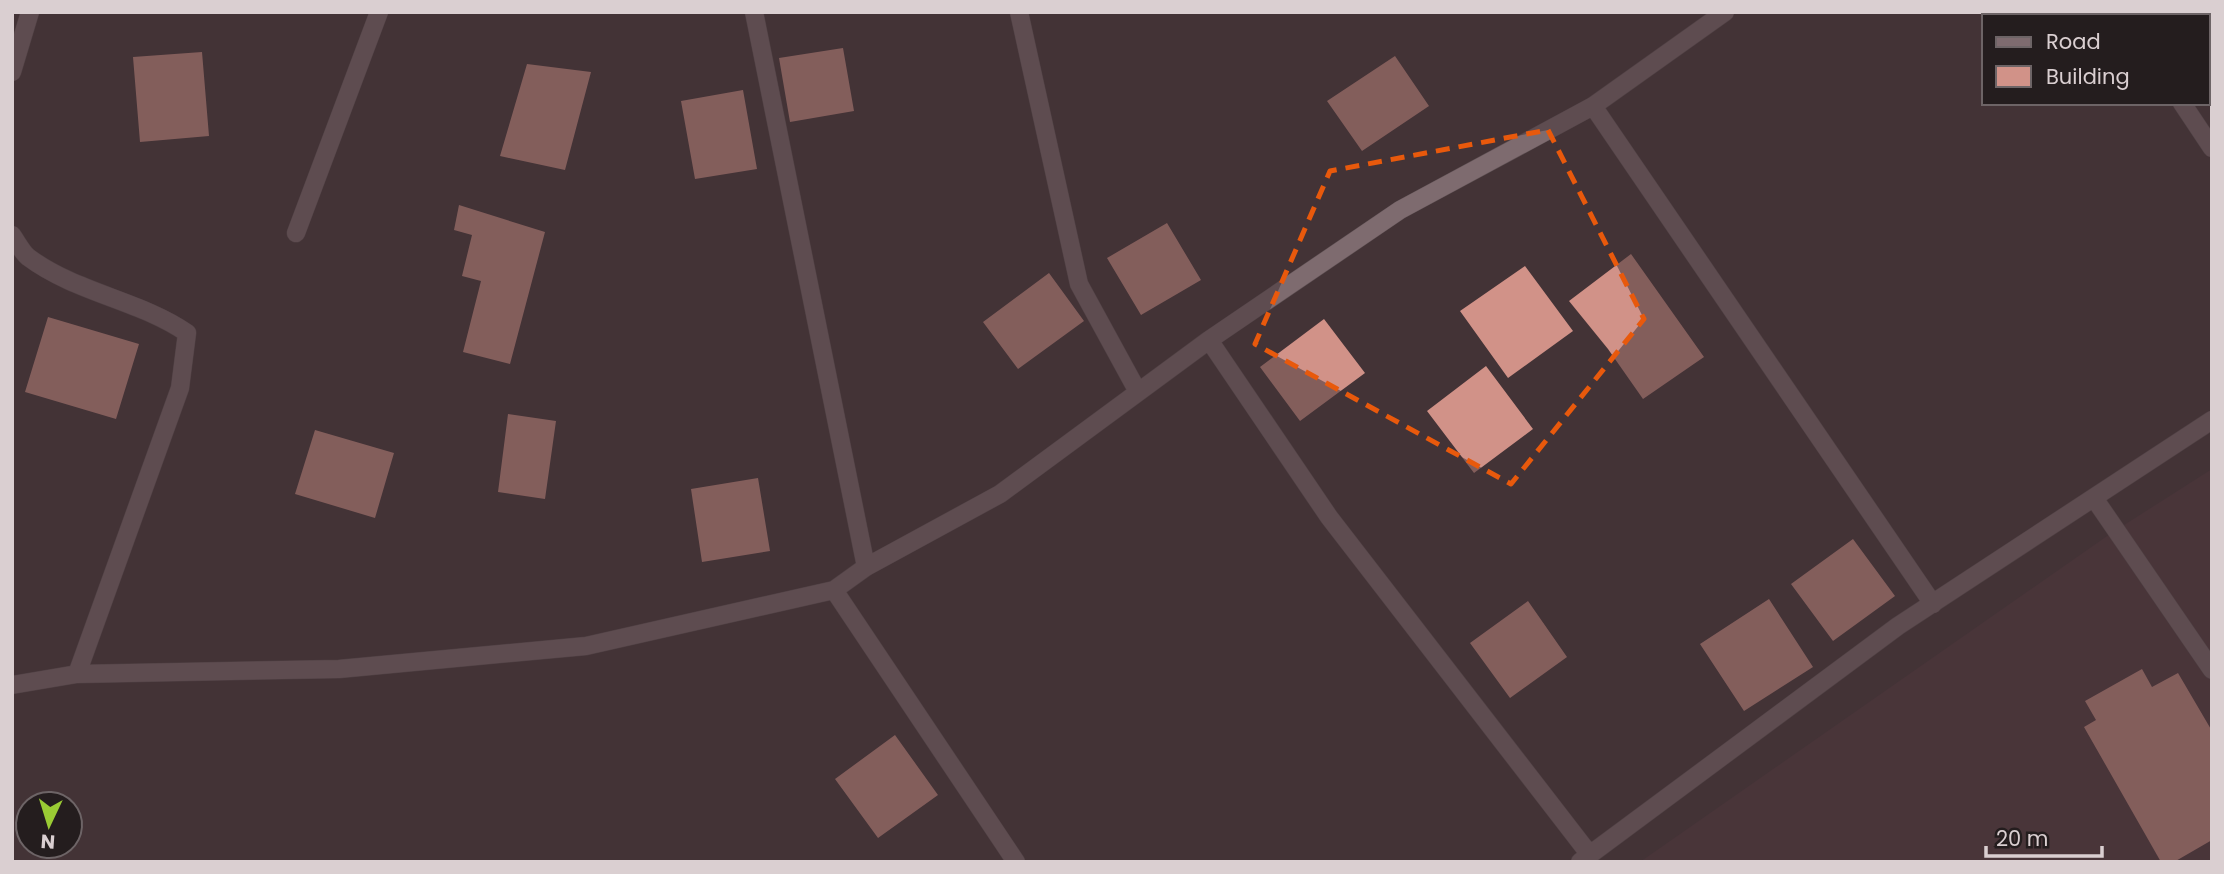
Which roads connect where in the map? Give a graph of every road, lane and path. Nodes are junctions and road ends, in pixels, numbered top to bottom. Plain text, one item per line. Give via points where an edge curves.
1 (30, 12) edge
2 (379, 12) edge
3 (754, 12) edge
4 (1019, 12) edge
5 (1725, 12) edge
6 (12, 72) edge
7 (2183, 105) edge
8 (1593, 106) junction
9 (2212, 148) edge
10 (296, 233) dead end
11 (12, 235) edge
12 (1209, 340) junction
13 (1138, 392) junction
14 (2212, 420) edge
15 (2094, 498) junction
16 (866, 567) junction
17 (834, 590) junction
18 (1933, 604) junction
19 (2212, 670) edge
20 (77, 674) junction
21 (12, 685) edge
22 (1585, 858) edge
23 (1016, 862) edge

1 - 6 street
2 - 10 street
3 - 16 street
4 - 13 street via 1079,284
5 - 8 street
7 - 9 street
8 - 12 street via 1401,210
8 - 18 street
11 - 20 street via 26,256 80,286 167,319 187,333 180,388
12 - 13 street
12 - 22 street via 1329,517
13 - 16 street via 1000,494
14 - 15 street
15 - 18 street
15 - 19 street
16 - 17 street
17 - 20 street via 586,646 339,669
17 - 23 street
18 - 22 street
20 - 21 street

